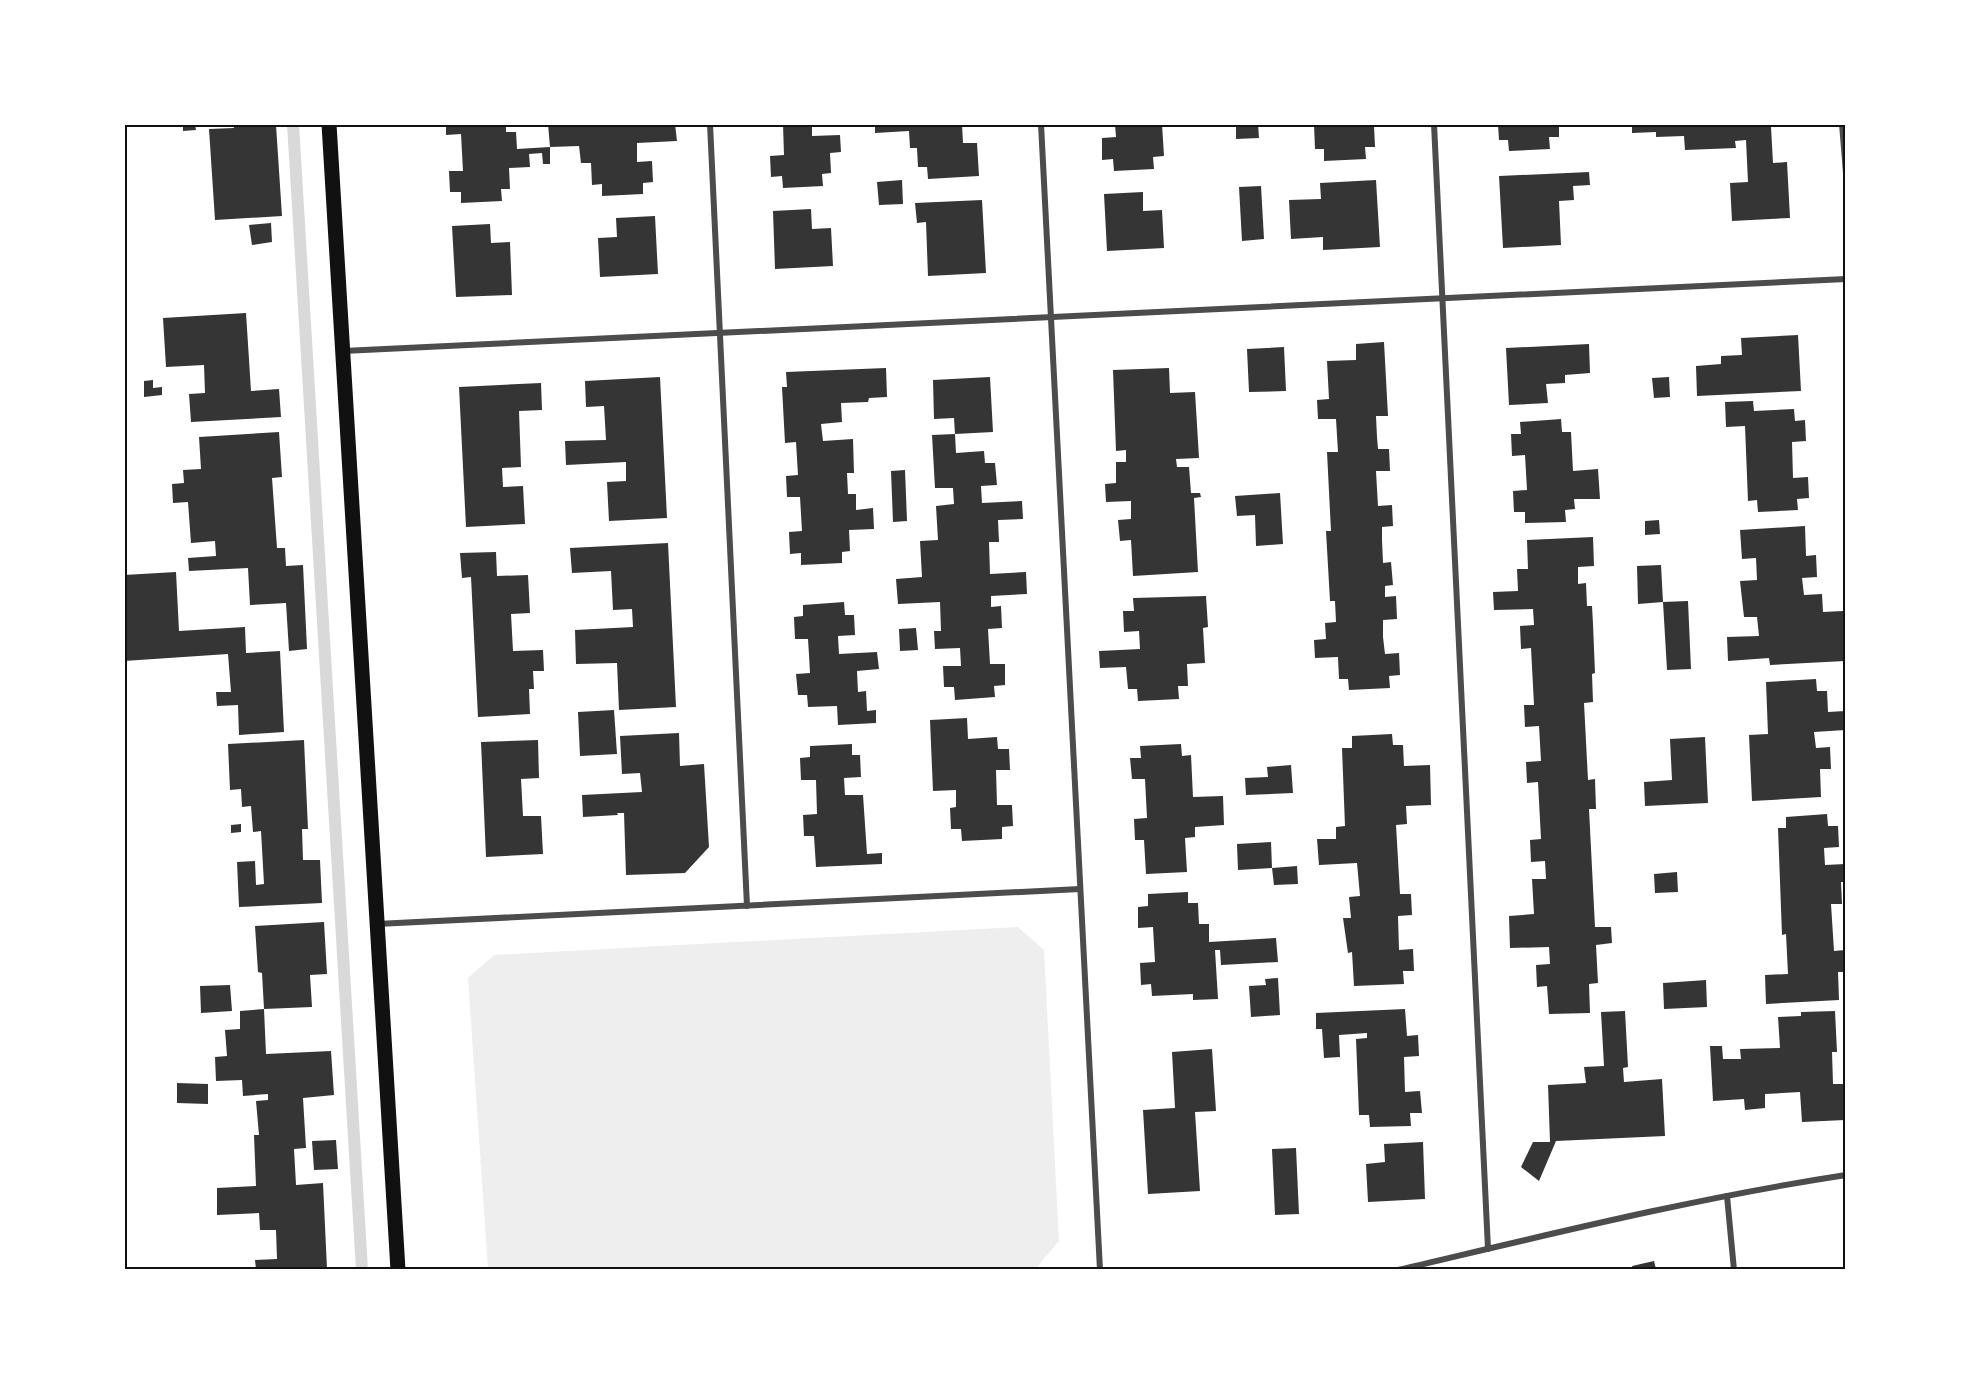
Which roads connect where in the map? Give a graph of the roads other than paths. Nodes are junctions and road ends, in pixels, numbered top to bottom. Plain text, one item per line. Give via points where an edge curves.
1 (329, 124) edge
2 (710, 124) edge
3 (1041, 124) edge
4 (1434, 124) edge
5 (1842, 124) edge
6 (1845, 173) edge
7 (1845, 279) edge
8 (1442, 298) junction
9 (1050, 317) junction
10 (720, 333) junction
11 (343, 351) junction
12 (1080, 889) junction
13 (747, 906) junction
14 (377, 924) junction
15 (1845, 1175) edge
16 (1727, 1196) junction
17 (1488, 1249) junction
18 (398, 1269) edge
19 (1100, 1269) edge
20 (1398, 1269) edge
21 (1734, 1269) edge

1 - 11 main road
2 - 10 street
3 - 9 street
4 - 8 street
5 - 6 street
7 - 8 street
8 - 9 street
8 - 17 street
9 - 10 street
9 - 12 street
10 - 11 street
10 - 13 street
11 - 14 main road
12 - 13 street
12 - 19 street
13 - 14 street
14 - 18 main road
15 - 16 street
16 - 17 street
16 - 21 street
17 - 20 street

